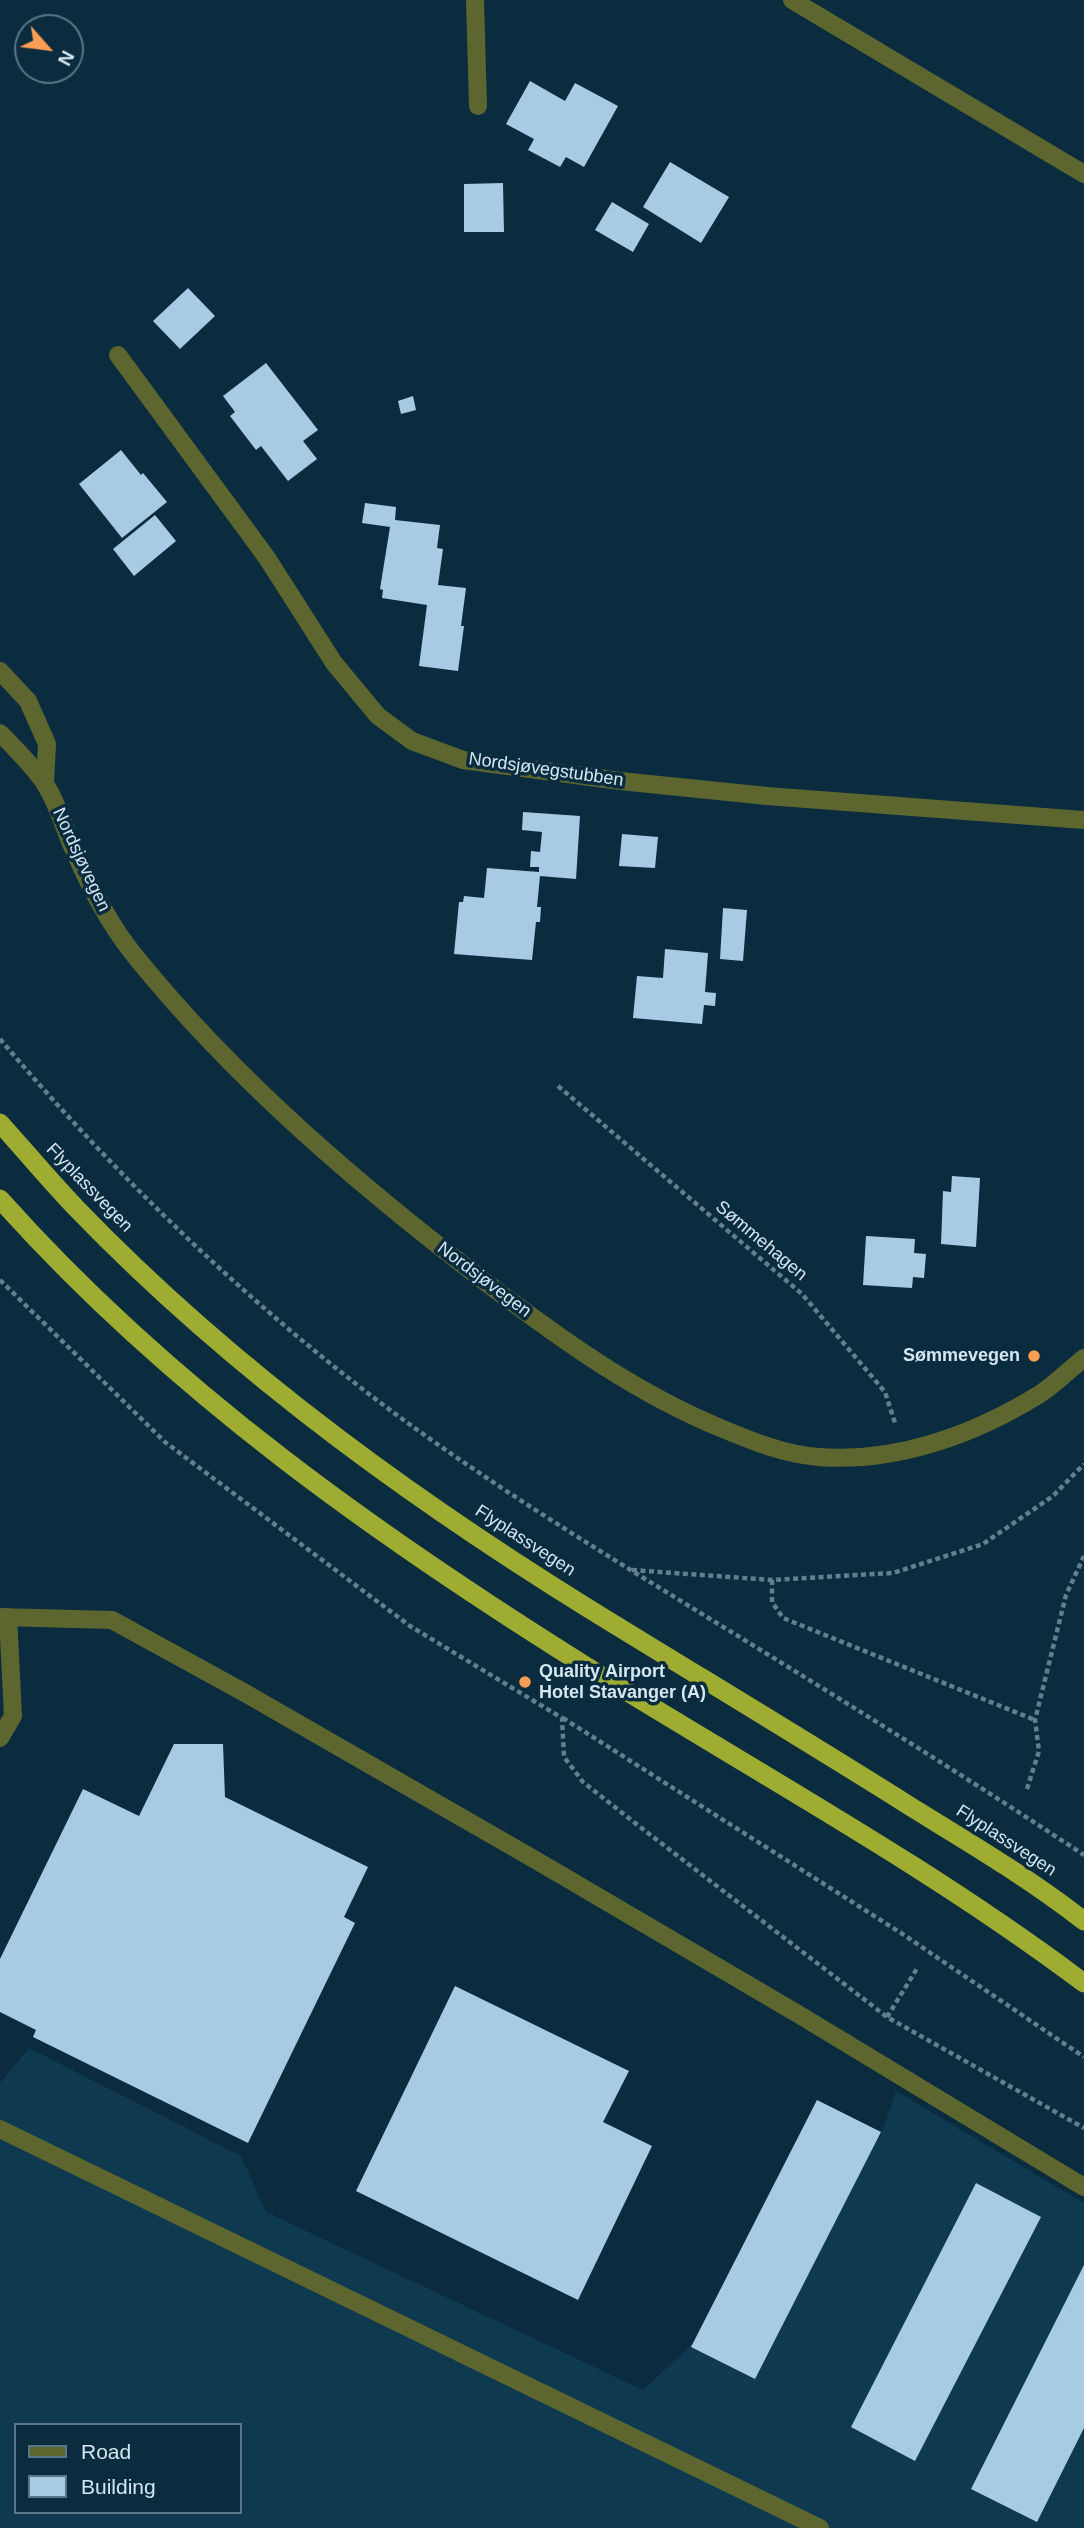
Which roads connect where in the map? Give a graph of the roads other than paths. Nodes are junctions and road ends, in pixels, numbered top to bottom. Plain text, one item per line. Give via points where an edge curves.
1 (475, 0) edge
2 (792, 0) edge
3 (478, 107) dead end
4 (1084, 174) edge
5 (118, 355) dead end
6 (0, 671) edge
7 (0, 733) edge
8 (45, 783) junction
9 (1084, 820) edge
10 (0, 1123) edge
11 (0, 1199) edge
12 (1084, 1358) edge
13 (4, 1617) edge
14 (0, 1738) edge
15 (1084, 1921) edge
16 (1084, 1983) edge
17 (0, 2129) edge
18 (1084, 2187) edge
19 (820, 2528) edge

1 - 3 street
2 - 4 street
5 - 9 street, Nordsjøvegstubben via 267,558 334,663 378,716 412,741 463,760 620,781
6 - 8 street, Nordsjøvegen via 28,701 47,744
7 - 8 street, Nordsjøvegen
8 - 12 street, Nordsjøvegen via 102,909 134,955 194,1024 345,1170 446,1252 609,1371 698,1419 768,1448 818,1457 904,1451 956,1437 1042,1392
10 - 15 highway, Flyplassvegen via 77,1209 174,1302 359,1453 541,1578 940,1825
11 - 16 highway via 139,1339 229,1417 330,1494 514,1621 926,1874
13 - 14 street via 13,1716
13 - 18 street via 112,1620 538,1862
17 - 19 street

